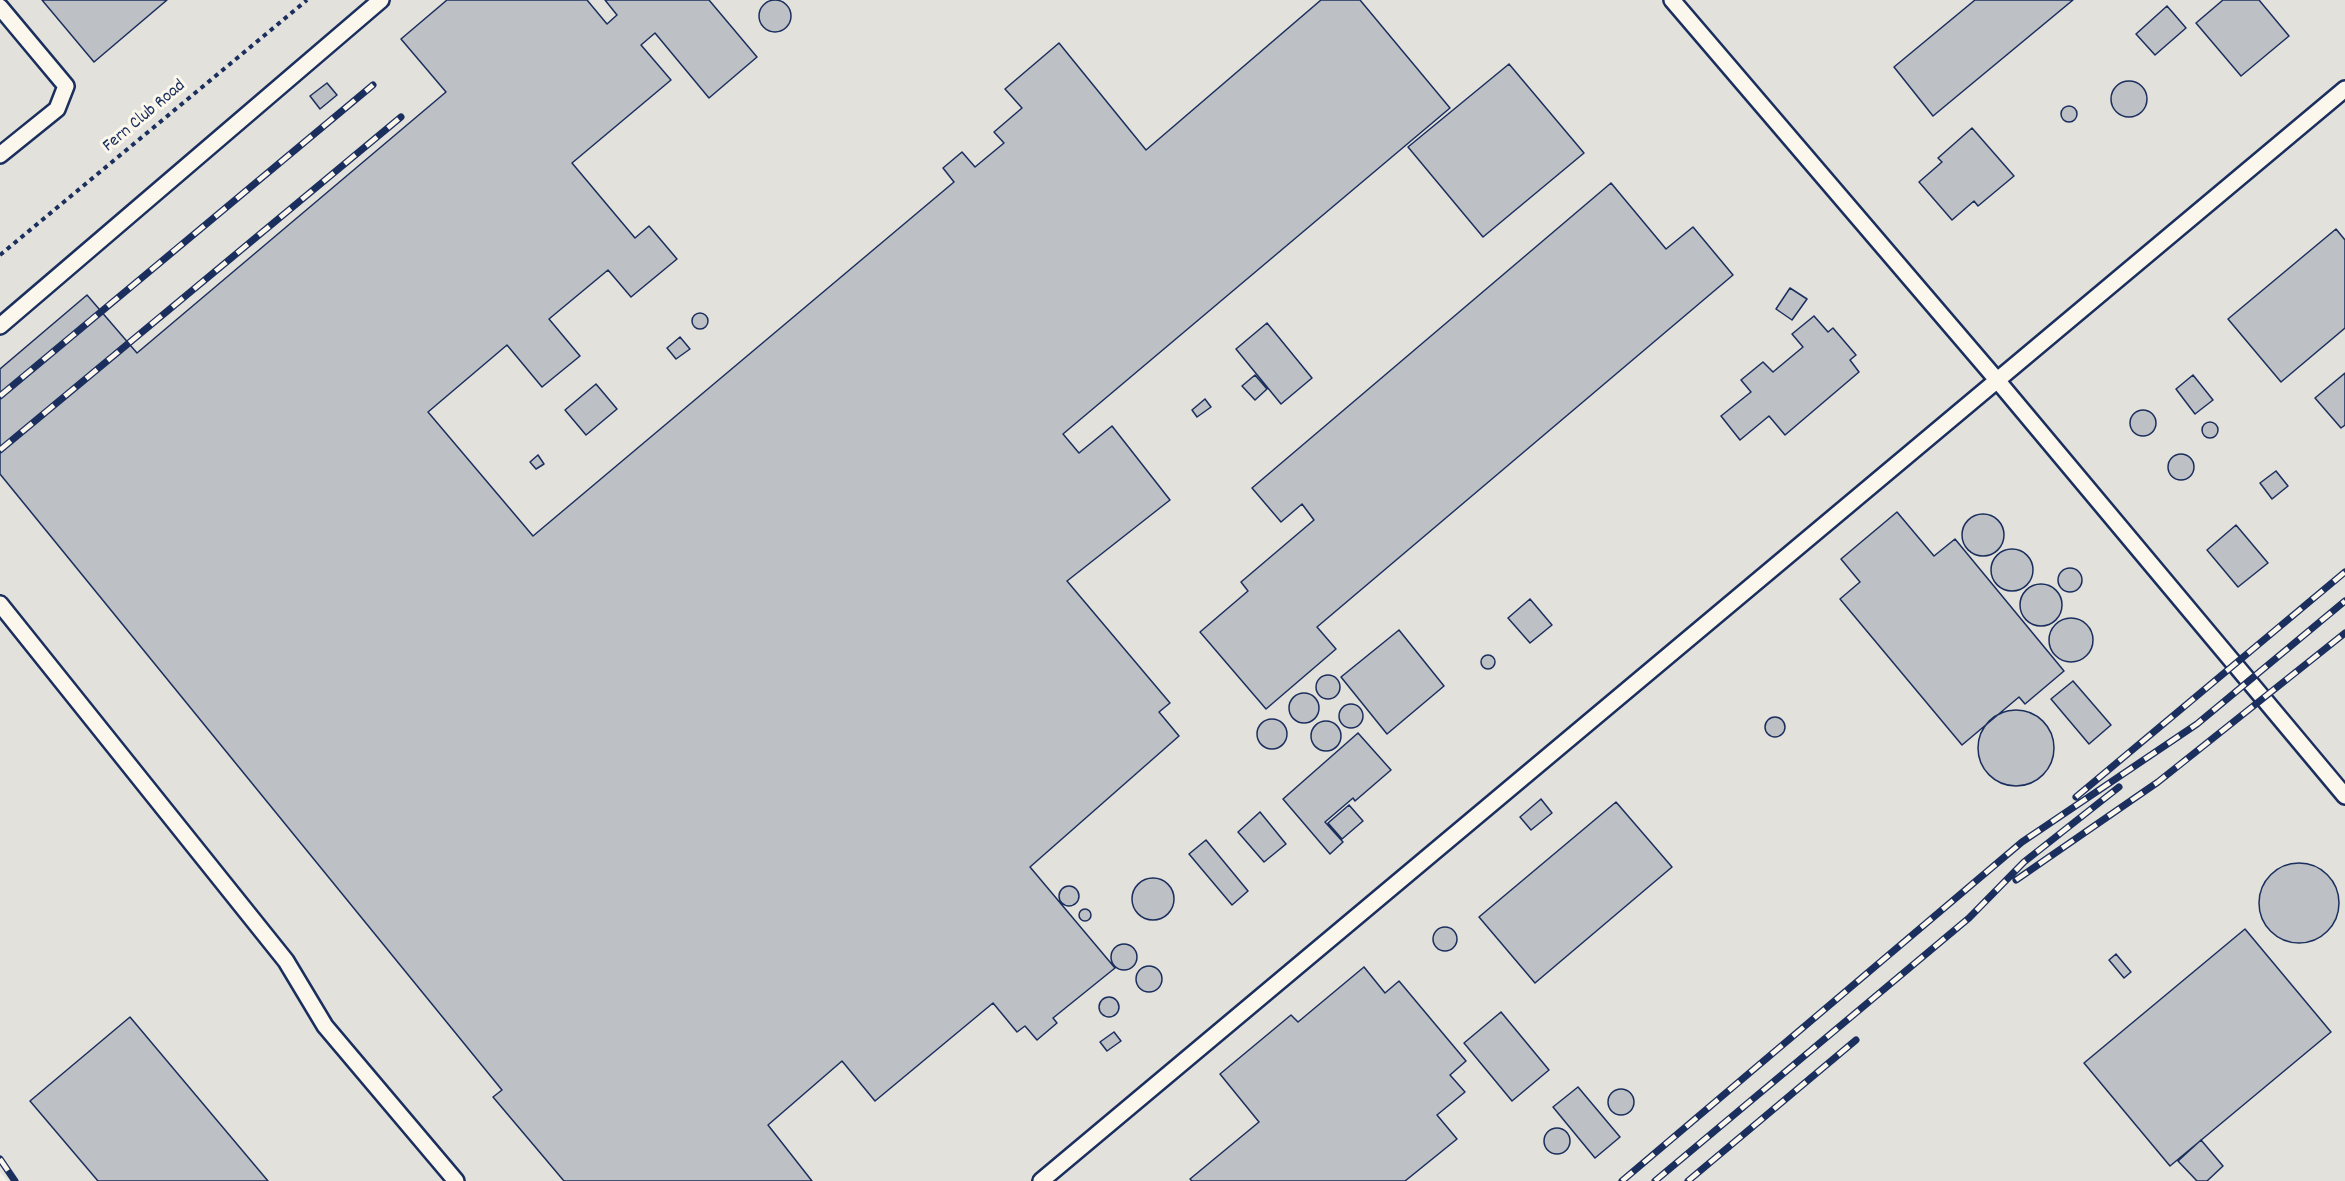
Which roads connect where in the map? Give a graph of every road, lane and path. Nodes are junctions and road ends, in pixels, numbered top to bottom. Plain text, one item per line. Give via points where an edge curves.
1 (307, 0) edge
2 (381, 0) edge
3 (1672, 0) edge
4 (0, 7) edge
5 (2345, 88) edge
6 (0, 155) edge
7 (0, 255) edge
8 (0, 326) edge
9 (1997, 380) junction
10 (0, 604) edge
11 (2345, 796) edge
12 (456, 1181) edge
13 (1041, 1181) edge

1 - 7 path, Fern Club Road
2 - 8 lane
3 - 9 lane
4 - 6 lane via 66,86 57,109
5 - 9 lane
9 - 11 lane
9 - 13 lane
10 - 12 lane via 286,961 325,1026

